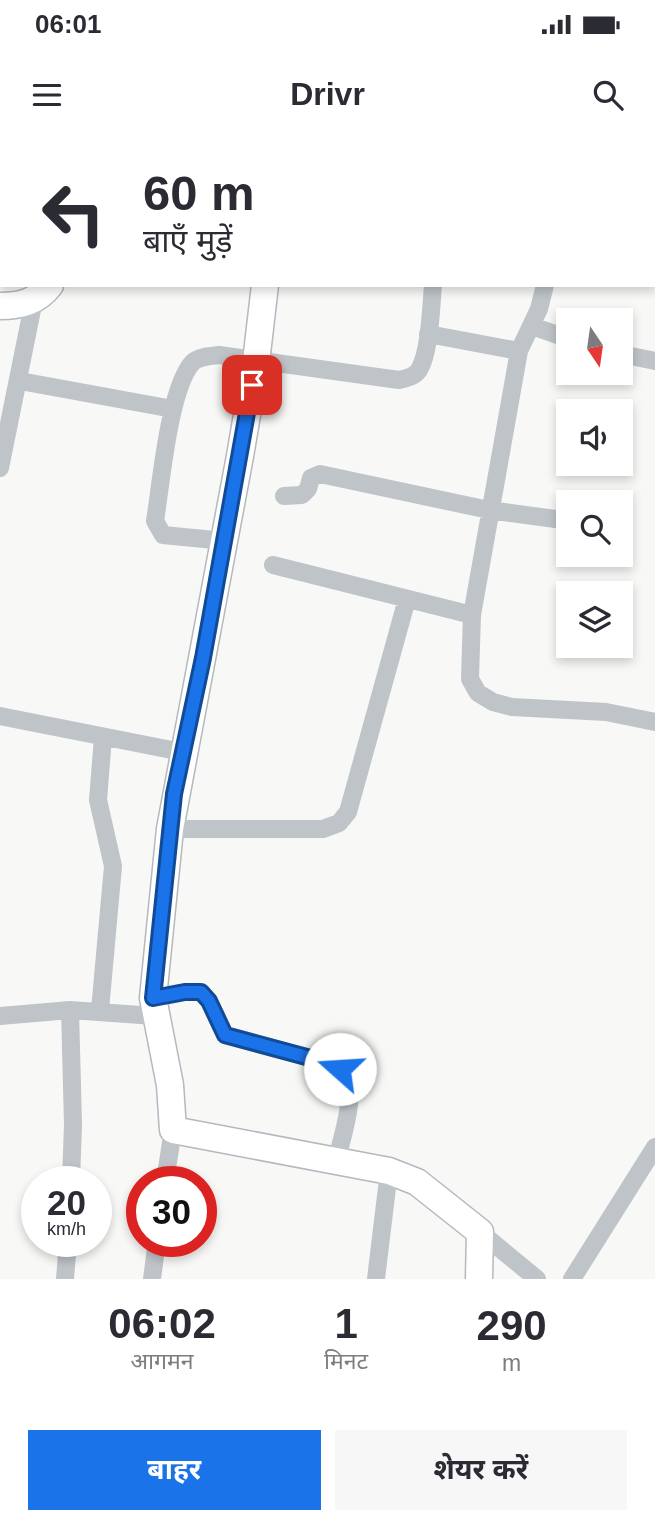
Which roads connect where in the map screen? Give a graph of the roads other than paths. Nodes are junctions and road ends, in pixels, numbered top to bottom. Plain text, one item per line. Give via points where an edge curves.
1 (265, 287) edge
2 (433, 287) edge
3 (544, 287) edge
4 (42, 292) edge
5 (0, 306) edge
6 (532, 326) junction
7 (428, 334) junction
8 (556, 334) edge
9 (519, 351) junction
10 (634, 357) edge
11 (655, 361) edge
12 (256, 362) junction
13 (20, 381) junction
14 (173, 409) junction
15 (0, 468) edge
16 (284, 496) dead end
17 (489, 510) junction
18 (556, 519) edge
19 (225, 541) junction
20 (273, 565) dead end
21 (407, 599) junction
22 (472, 615) junction
23 (0, 716) edge
24 (655, 722) edge
25 (103, 737) junction
26 (182, 752) junction
27 (170, 830) junction
28 (154, 1007) junction
29 (70, 1010) junction
30 (100, 1010) junction
31 (0, 1016) edge
32 (173, 1130) junction
33 (655, 1147) edge
34 (337, 1160) junction
35 (72, 1166) edge
36 (167, 1166) edge
37 (388, 1171) junction
38 (480, 1232) junction
39 (67, 1257) edge
40 (155, 1257) edge
41 (65, 1279) edge
42 (152, 1279) edge
43 (376, 1279) edge
44 (480, 1279) edge
45 (537, 1279) edge
46 (572, 1279) edge

1 - 12 street
2 - 7 street
3 - 6 street
4 - 5 street via 17,306
4 - 13 street
6 - 8 street
6 - 9 street
7 - 9 street
7 - 12 street via 419,370 399,380
9 - 17 street
10 - 11 street
12 - 14 street via 219,355 201,357 192,363
12 - 19 street
13 - 14 street
13 - 15 street
14 - 19 street via 157,529 175,538
16 - 17 street via 302,495 311,478 320,474
17 - 18 street
17 - 22 street
19 - 26 street
20 - 21 street
21 - 22 street
21 - 27 street via 348,812 339,823 308,830
22 - 24 street via 470,680 478,693 492,702 560,712 606,712
23 - 25 street
25 - 26 street
25 - 30 street via 98,800 113,866
26 - 27 street
27 - 28 street
28 - 30 street
28 - 32 street via 170,1085
28 - 34 street via 185,992 201,992 225,1035 340,1069 349,1096
29 - 30 street
29 - 31 street
29 - 35 street
32 - 34 street
32 - 36 street
33 - 46 street
34 - 37 street
37 - 38 street via 417,1182
37 - 43 street
38 - 44 street
38 - 45 street
39 - 41 street
40 - 42 street

